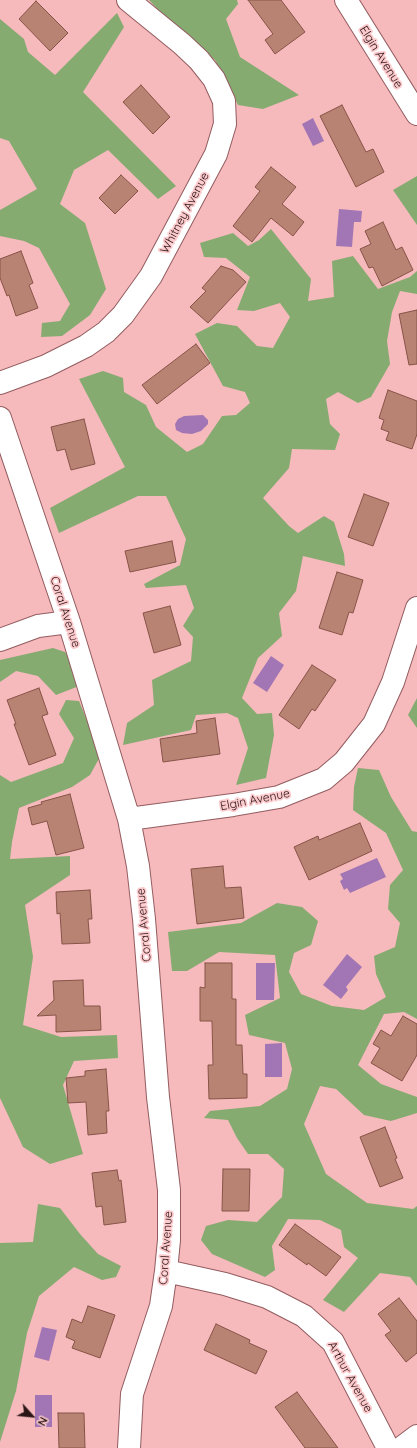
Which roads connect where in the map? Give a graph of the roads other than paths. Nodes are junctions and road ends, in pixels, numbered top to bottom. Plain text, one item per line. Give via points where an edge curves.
1 (128, 0) edge
2 (346, 0) edge
3 (417, 114) edge
4 (0, 383) edge
5 (0, 418) edge
6 (417, 608) edge
7 (69, 622) junction
8 (0, 640) edge
9 (411, 647) edge
10 (129, 819) junction
11 (166, 1270) junction
12 (417, 1436) edge
13 (129, 1448) edge
14 (388, 1448) edge
15 (401, 1448) edge

1 - 4 street, Whitney Avenue via 200,60 214,79 224,101 225,124 216,154 151,276 106,332 86,346 46,366
2 - 3 street, Elgin Avenue
5 - 7 street, Coral Avenue
6 - 9 street, Elgin Avenue
7 - 8 street via 38,626
7 - 10 street, Coral Avenue
9 - 10 street, Elgin Avenue via 374,724 344,762 324,779 279,797
10 - 11 street, Coral Avenue via 143,912 158,1097 169,1190
11 - 13 street, Coral Avenue via 161,1306 132,1394
11 - 14 street, Arthur Avenue via 267,1297 304,1316 333,1342
12 - 15 street

